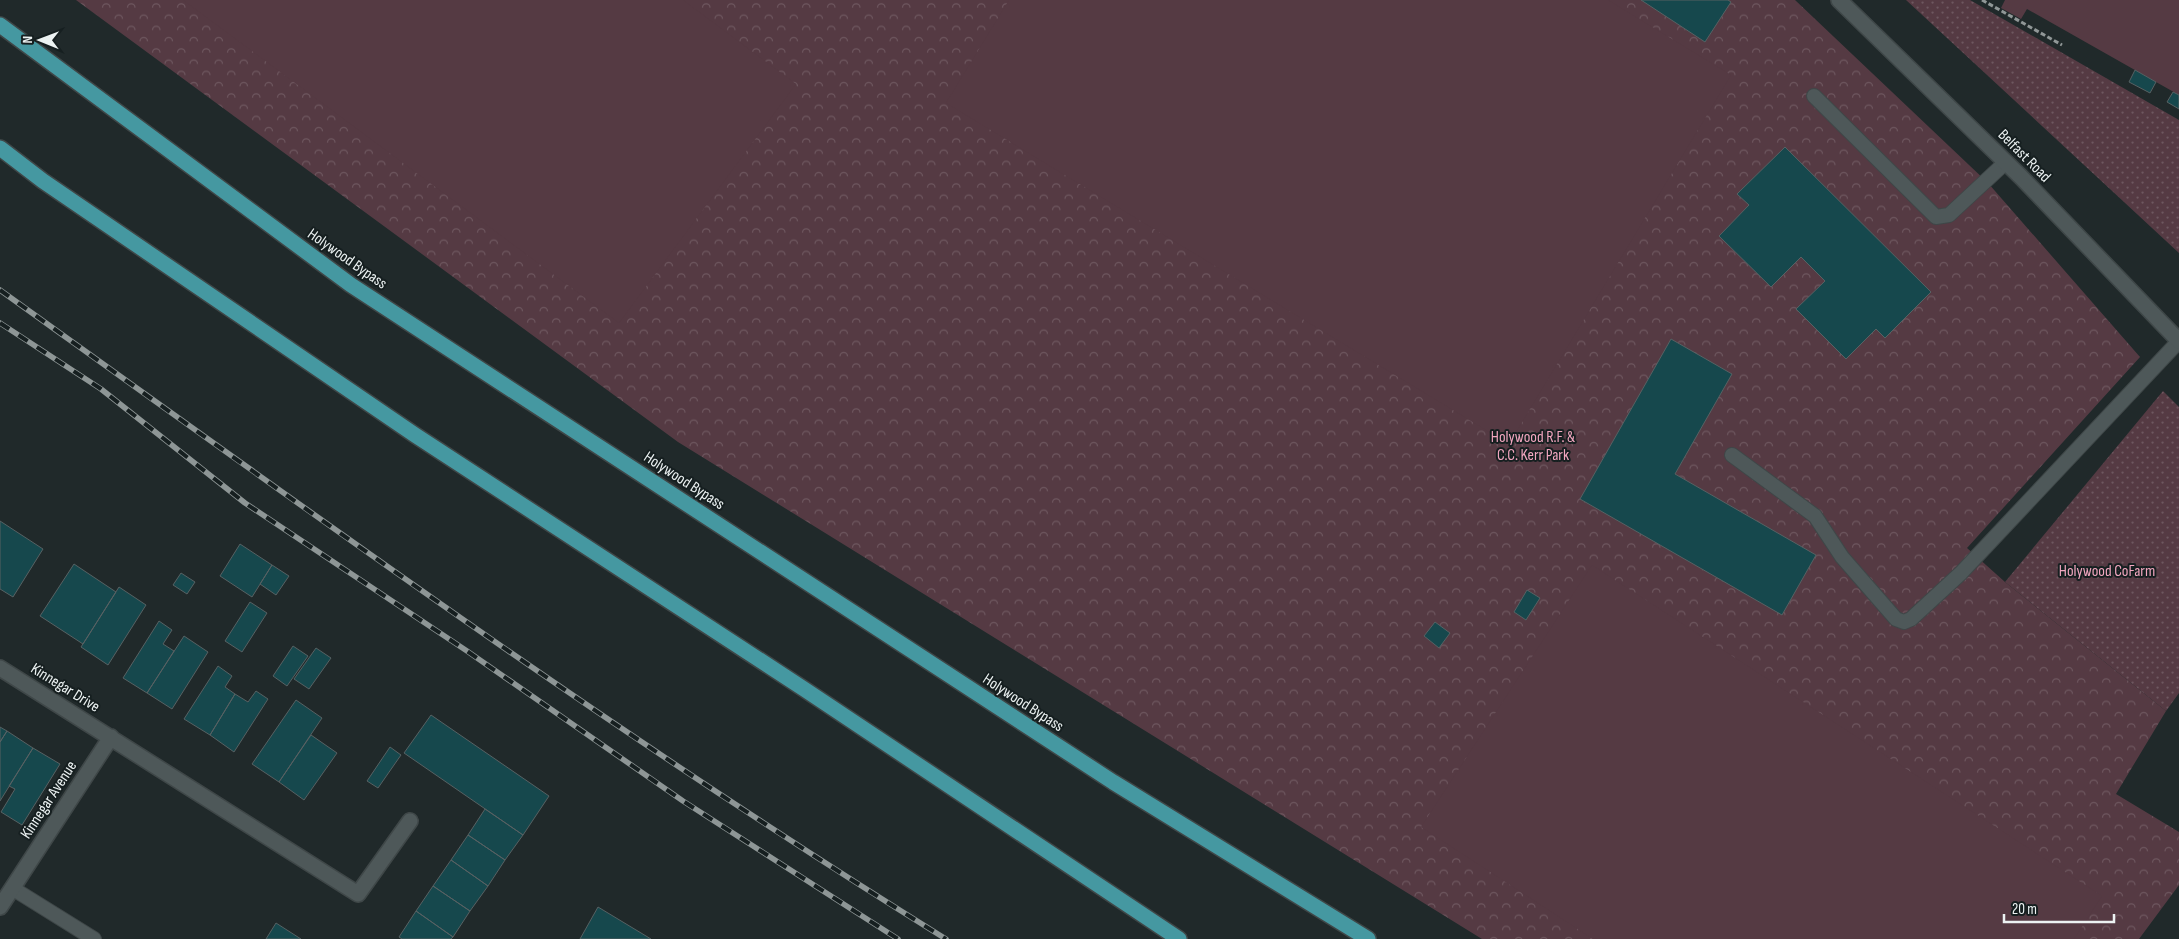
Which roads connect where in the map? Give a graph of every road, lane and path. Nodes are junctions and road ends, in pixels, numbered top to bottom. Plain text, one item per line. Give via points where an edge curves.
1 (1840, 0) edge
2 (1982, 0) edge
3 (0, 25) edge
4 (2062, 45) dead end
5 (1814, 96) dead end
6 (0, 148) edge
7 (2006, 162) junction
8 (2179, 341) edge
9 (1732, 454) dead end
10 (0, 668) edge
11 (110, 737) junction
12 (410, 821) dead end
13 (12, 888) junction
14 (0, 907) edge
15 (94, 939) edge
16 (1179, 939) edge
17 (1368, 939) edge

1 - 7 street, Belfast Road
2 - 4 path
3 - 17 highway, Holywood Bypass via 351,285 1113,782
5 - 7 lane via 1936,216 1949,215
6 - 16 highway via 43,181 415,435
7 - 8 street, Belfast Road
8 - 9 lane via 1961,573 1904,622 1896,620 1842,557 1815,516
10 - 11 street, Kinnegar Drive
11 - 12 street, Kinnegar Drive via 358,894
11 - 13 street, Kinnegar Avenue
13 - 14 street, Kinnegar Avenue
13 - 15 lane

